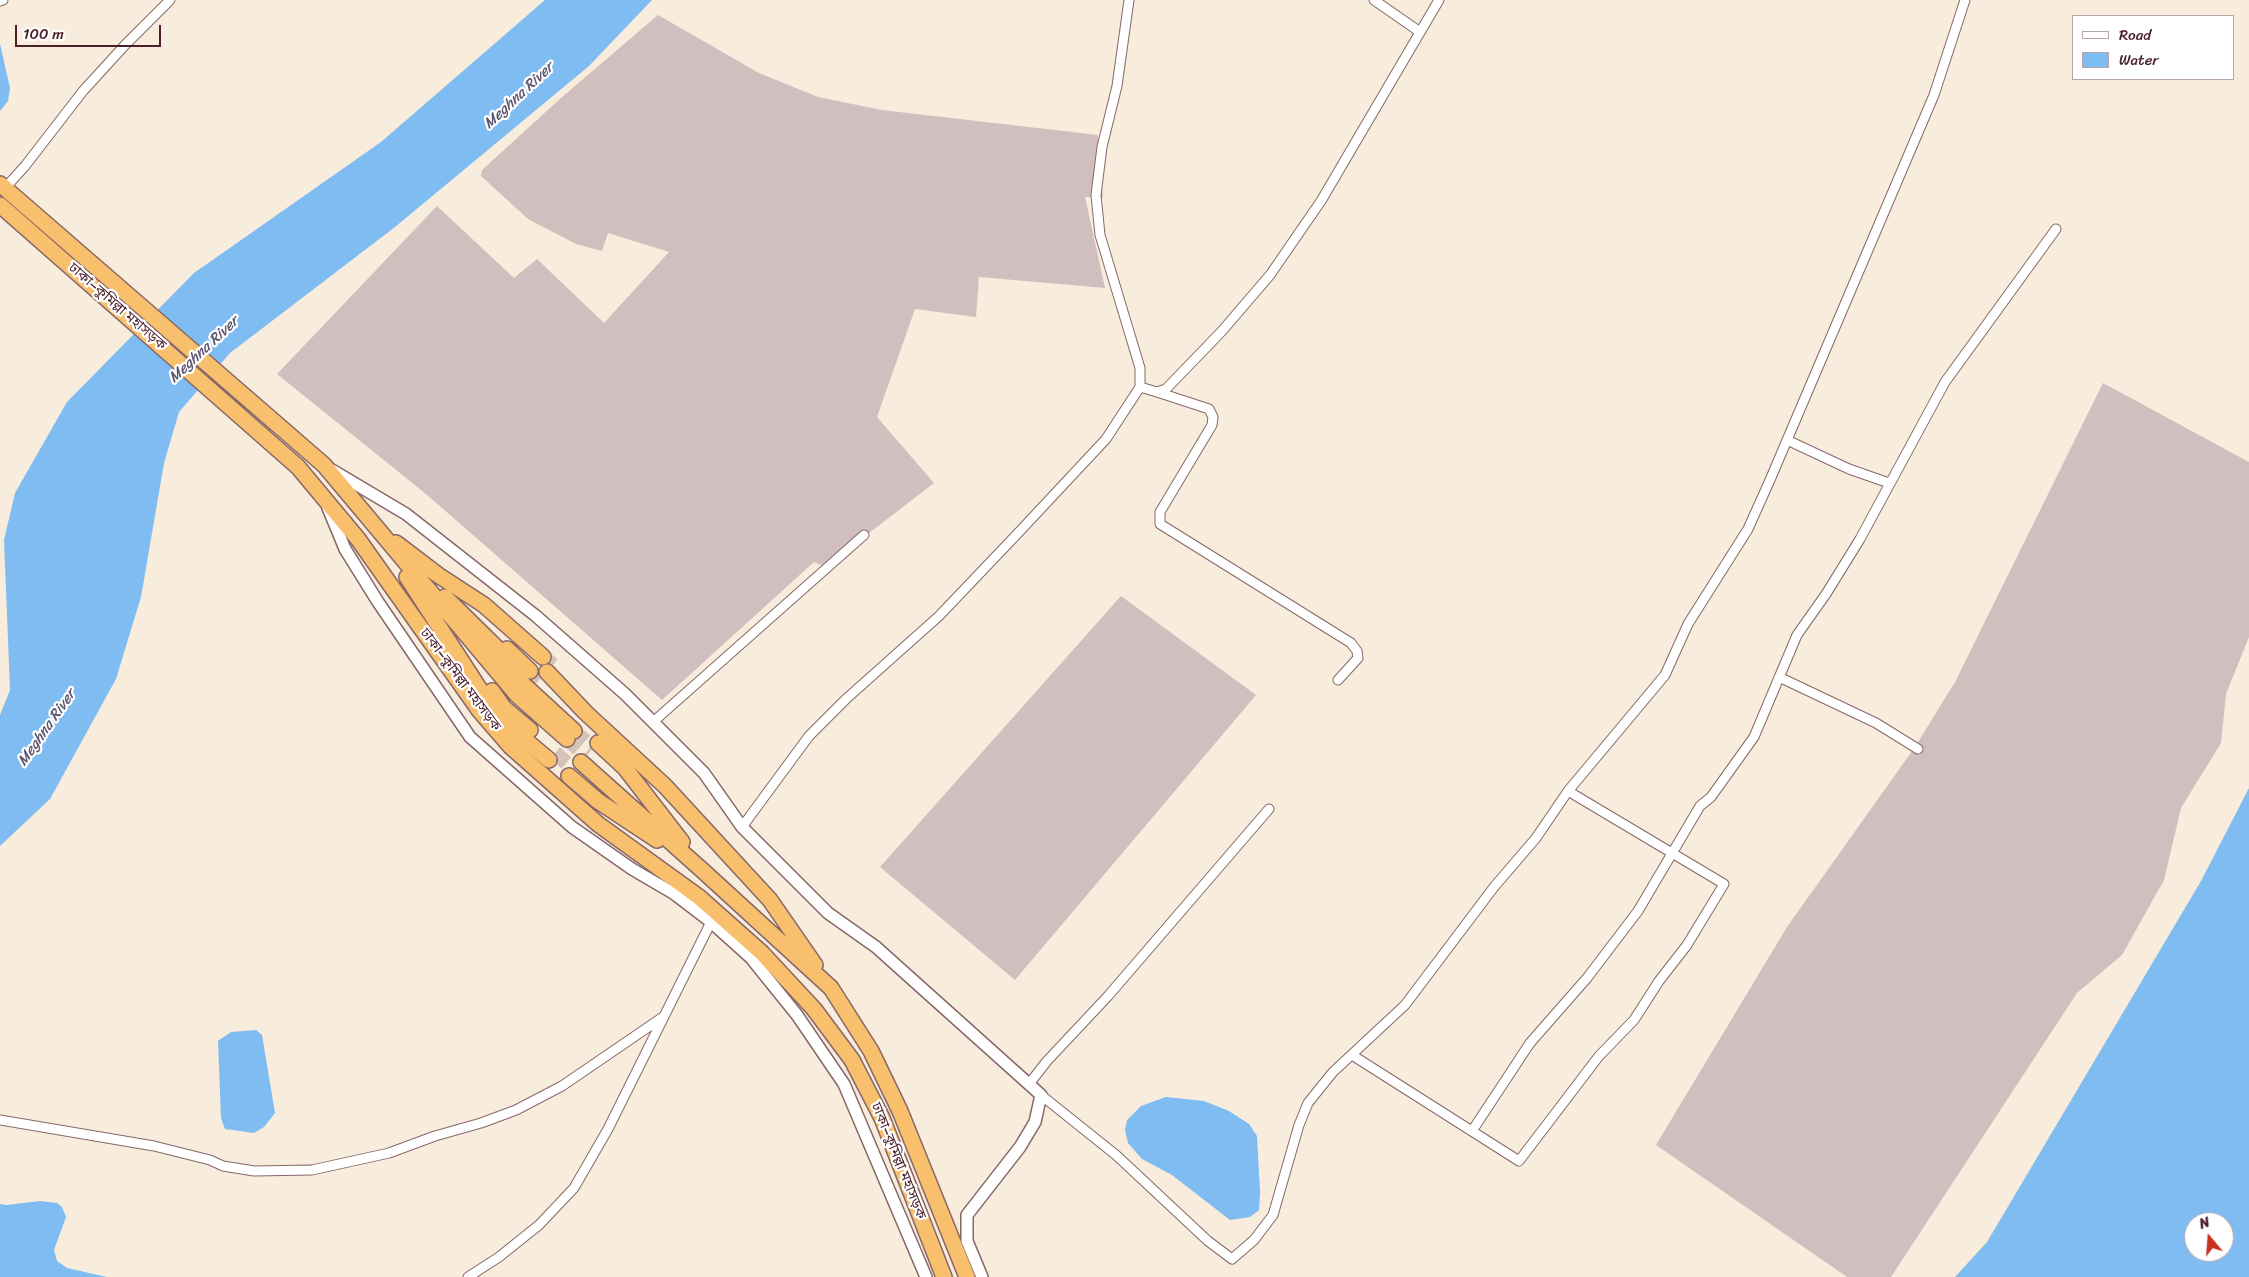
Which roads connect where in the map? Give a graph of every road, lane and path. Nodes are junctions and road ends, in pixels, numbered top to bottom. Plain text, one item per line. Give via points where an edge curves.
1 (170, 0) edge
2 (1129, 0) edge
3 (1374, 0) edge
4 (1439, 0) edge
5 (1965, 0) edge
6 (1420, 32) junction
7 (3, 186) edge
8 (0, 205) edge
9 (2056, 229) dead end
10 (89, 272) junction
11 (1140, 386) junction
12 (1157, 392) junction
13 (1787, 440) junction
14 (324, 465) junction
15 (1889, 484) junction
16 (323, 495) junction
17 (373, 526) junction
18 (864, 535) dead end
19 (1779, 677) junction
20 (1338, 680) dead end
21 (653, 722) junction
22 (567, 738) junction
23 (1918, 749) dead end
24 (1568, 791) junction
25 (1269, 809) dead end
26 (742, 827) junction
27 (1673, 853) junction
28 (702, 870) junction
29 (711, 922) junction
30 (831, 988) junction
31 (663, 1017) junction
32 (1352, 1055) junction
33 (1029, 1084) junction
34 (1041, 1095) junction
35 (0, 1120) edge
36 (1472, 1132) junction
37 (468, 1277) edge
38 (926, 1277) edge
39 (944, 1277) edge
40 (967, 1277) edge
41 (982, 1277) edge

1 - 7 street via 83,91 25,166
2 - 11 street via 1117,86 1102,147 1096,195 1100,234 1140,368
3 - 6 street
4 - 6 street
5 - 13 street via 1934,95
6 - 12 street via 1320,201 1270,275 1166,390
7 - 10 highway, ঢাকা–কুমিল্লা মহাসড়ক
8 - 10 highway, ঢাকা–কুমিল্লা মহাসড়ক
9 - 15 street via 1945,382
10 - 14 highway, ঢাকা–কুমিল্লা মহাসড়ক
10 - 16 highway, ঢাকা–কুমিল্লা মহাসড়ক via 298,466
11 - 12 street
11 - 26 street via 1106,439 1014,538 939,616 846,698 809,736
12 - 20 street via 1210,409 1213,417 1212,425 1160,512 1160,524 1351,643 1358,651 1358,658
13 - 15 street
13 - 24 street via 1748,529 1688,624 1665,675
14 - 17 highway, ঢাকা–কুমিল্লা মহাসড়ক
14 - 21 street via 406,514 536,616
15 - 19 street via 1855,547 1797,635
16 - 29 street via 345,549 470,737 572,827 632,870 674,893
16 - 39 highway, ঢাকা–কুমিল্লা মহাসড়ক via 479,710 511,746 598,824 699,897 762,952 814,1009 852,1060 882,1118
17 - 22 highway, ঢাকা–কুমিল্লা মহাসড়ক via 530,681
17 - 22 highway, ঢাকা–কুমিল্লা মহাসড়ক via 510,701
17 - 22 highway, ঢাকা–কুমিল্লা মহাসড়ক via 438,575 542,668
18 - 21 street
19 - 23 street via 1876,723
19 - 27 street via 1754,737 1711,797 1700,806
21 - 26 street via 704,773
22 - 30 highway, ঢাকা–কুমিল্লা মহাসড়ক via 665,786 770,900
24 - 27 street
24 - 32 street via 1536,838 1494,887 1405,1005
25 - 33 street
26 - 33 street via 828,912 876,947
27 - 36 street via 1638,912 1587,978 1530,1043
27 - 36 street via 1724,884 1688,945 1634,1020 1599,1056 1519,1161
28 - 28 highway, ঢাকা–কুমিল্লা মহাসড়ক via 626,768 584,759
28 - 30 highway, ঢাকা–কুমিল্লা মহাসড়ক
29 - 31 street
29 - 38 street via 751,958 774,985 844,1084
30 - 40 highway, ঢাকা–কুমিল্লা মহাসড়ক via 871,1051 900,1111
31 - 35 street via 562,1086 516,1110 390,1153 312,1170 254,1171 223,1166 154,1146
31 - 37 street via 608,1129 574,1188 539,1225
32 - 34 street via 1308,1103 1273,1215 1254,1240 1232,1259 1116,1155
32 - 36 street
33 - 34 street
34 - 41 street via 1034,1122 1020,1147 967,1215 967,1241

